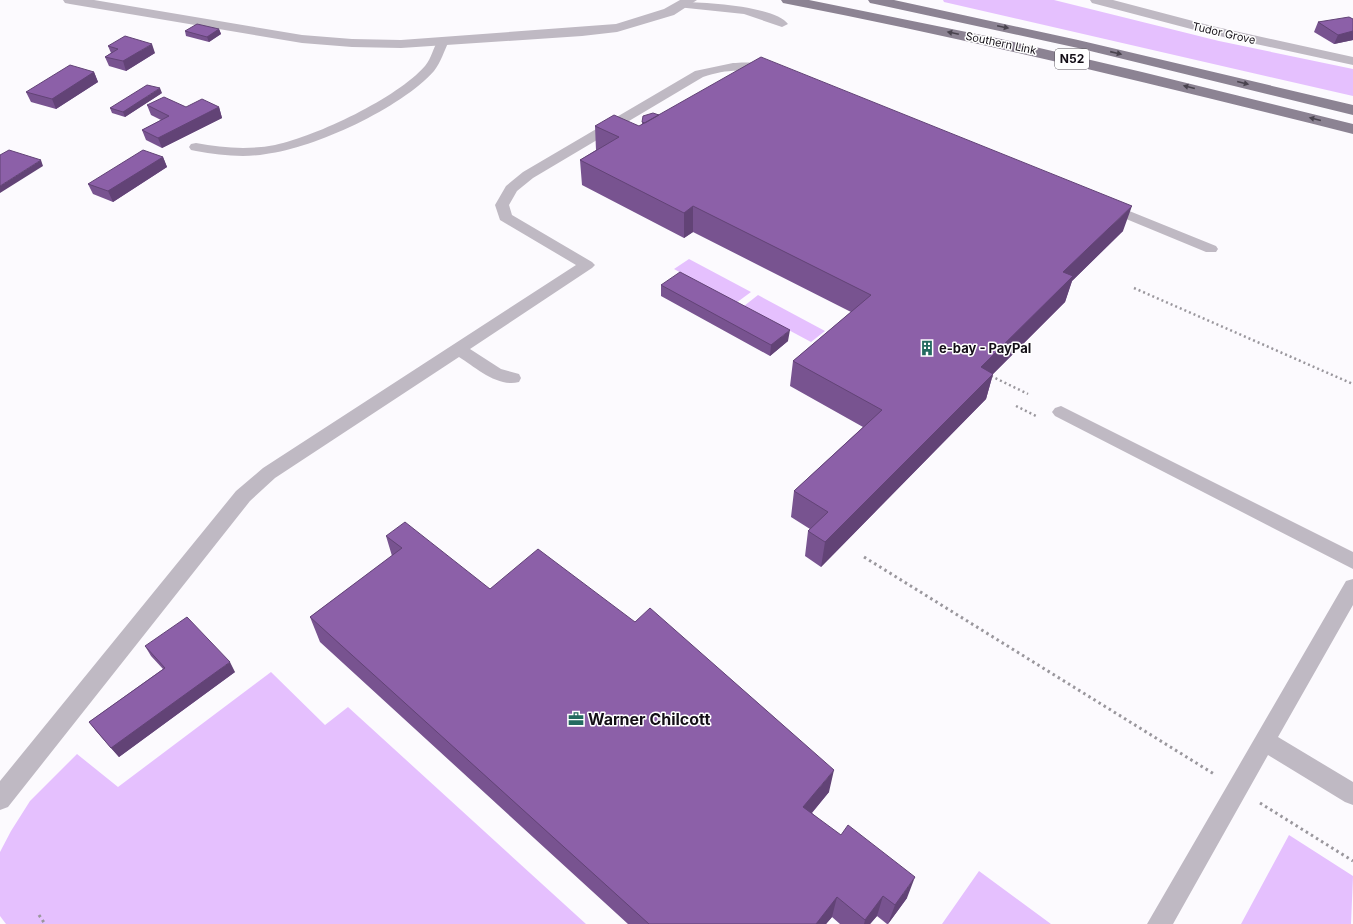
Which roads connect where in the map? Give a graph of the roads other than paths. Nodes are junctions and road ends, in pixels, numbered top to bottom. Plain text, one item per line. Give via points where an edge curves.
1 (70, 0) edge
2 (788, 0) edge
3 (875, 0) edge
4 (1097, 0) edge
5 (685, 2) edge
6 (782, 24) dead end
7 (443, 41) junction
8 (1353, 61) edge
9 (778, 75) edge
10 (1353, 110) edge
11 (1353, 129) edge
12 (196, 147) dead end
13 (1094, 201) edge
14 (1211, 249) dead end
15 (459, 350) junction
16 (512, 378) dead end
17 (1061, 412) dead end
18 (1353, 561) edge
19 (1353, 587) edge
20 (1264, 741) junction
21 (1353, 794) edge
22 (0, 799) edge
23 (1159, 924) edge

1 - 7 street via 302,39 401,44
11 -> 2 main road, Southern Link / N52 via 1063,56
3 -> 10 main road, Southern Link / N52 via 1078,44
4 - 8 street, Tudor Grove via 1210,30
5 - 6 lane via 730,7 765,16
5 - 7 street via 669,12 617,28
7 - 12 lane via 431,68 403,93 314,138 267,150 230,153
9 - 15 lane via 746,66 714,69 699,74 544,165 511,189 502,205 505,217 587,265
13 - 14 lane
15 - 16 lane via 495,373
15 - 22 lane via 269,473 243,496
17 - 18 lane
19 - 20 lane
20 - 21 lane
20 - 23 lane

